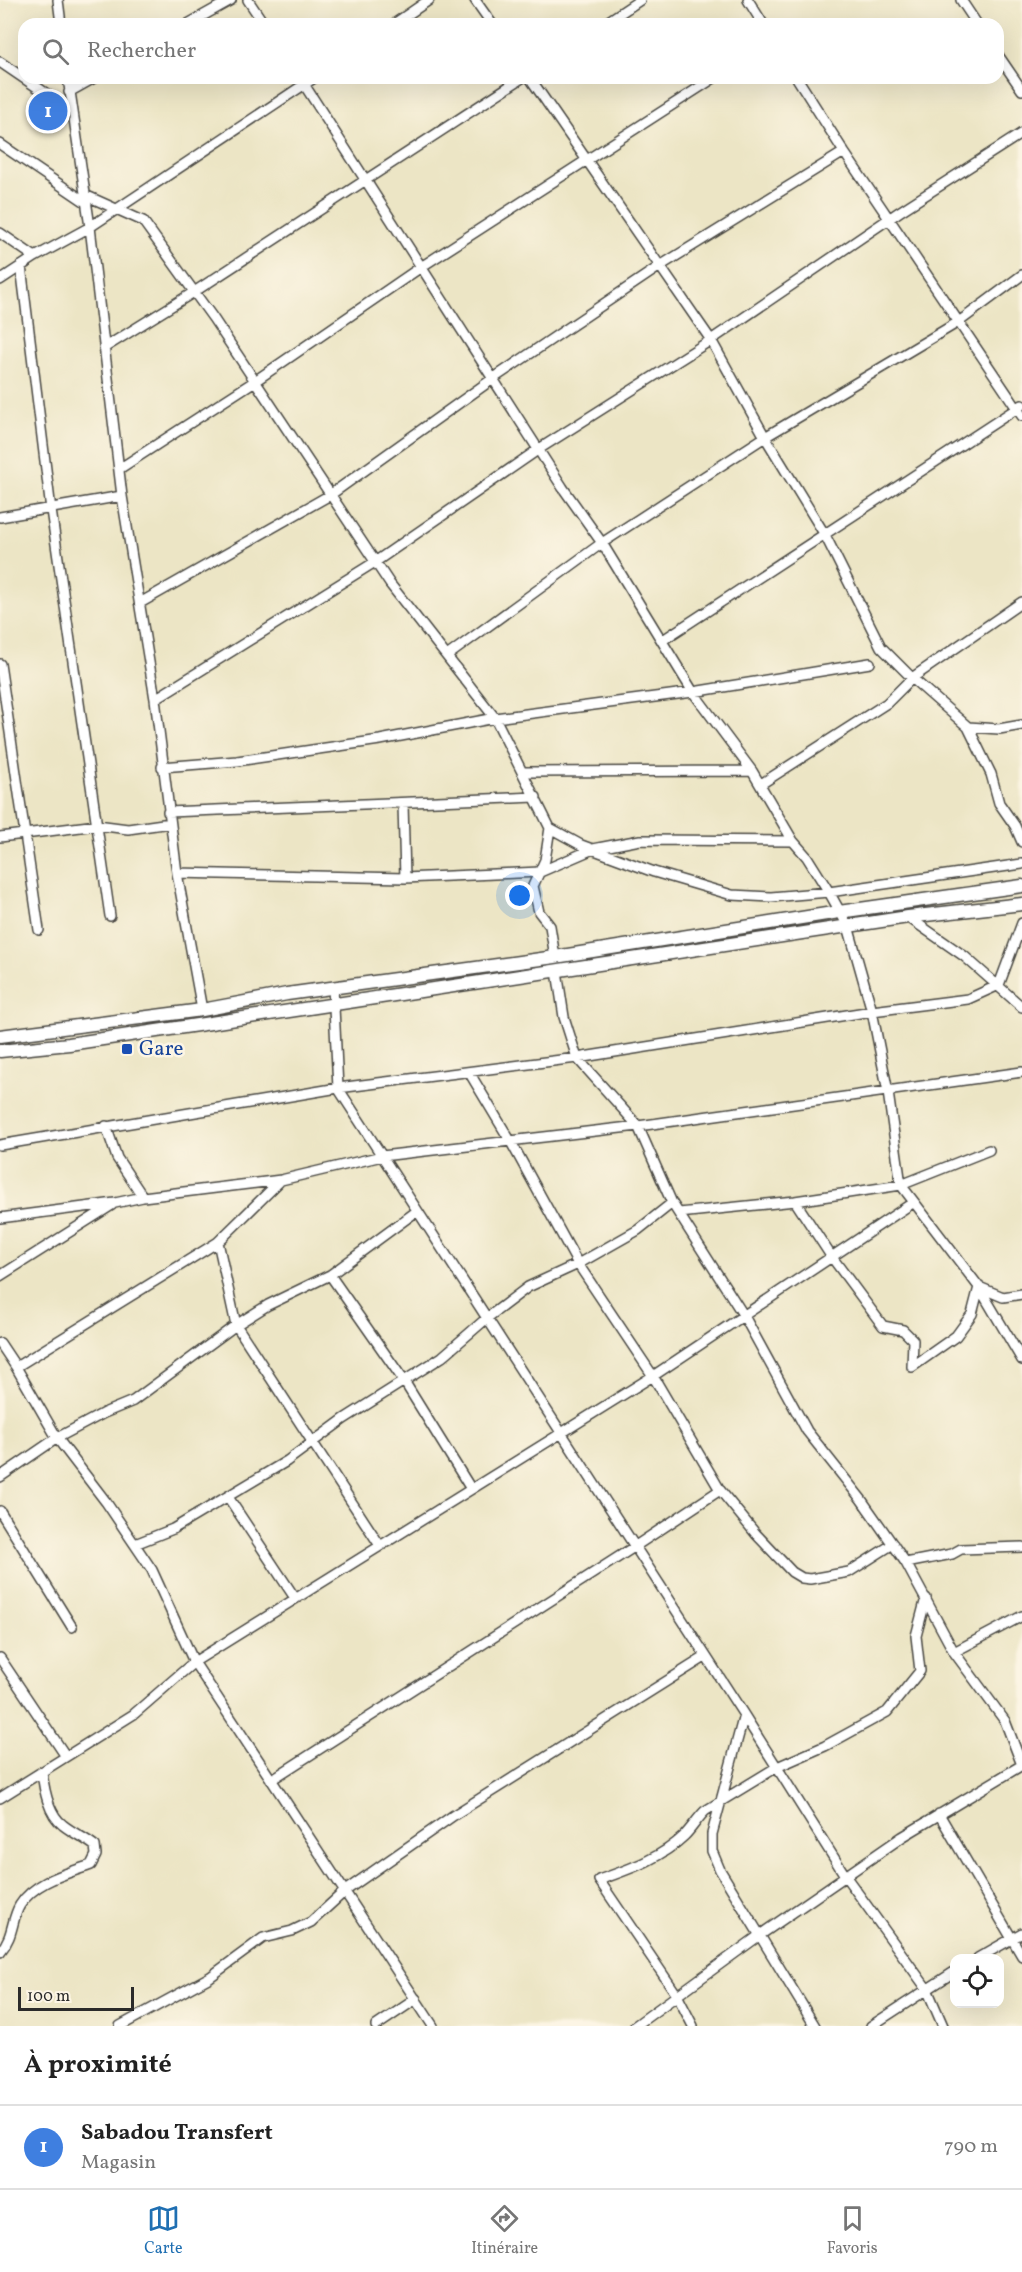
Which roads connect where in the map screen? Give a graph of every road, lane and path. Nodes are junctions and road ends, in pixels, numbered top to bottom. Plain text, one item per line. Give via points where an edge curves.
1 (58, 0) edge
2 (231, 0) edge
3 (248, 0) edge
4 (429, 0) edge
5 (475, 0) edge
6 (640, 0) edge
7 (748, 0) edge
8 (961, 0) edge
9 (60, 18) edge
10 (199, 18) edge
11 (260, 18) edge
12 (403, 18) edge
13 (488, 18) edge
14 (612, 18) edge
15 (759, 18) edge
16 (973, 18) edge
17 (0, 62) edge
18 (1004, 64) edge
19 (18, 74) edge
20 (32, 84) edge
21 (68, 84) edge
22 (83, 84) edge
23 (298, 84) edge
24 (304, 84) edge
25 (513, 84) edge
26 (534, 84) edge
27 (705, 84) edge
28 (801, 84) edge
29 (1022, 90) edge
30 (69, 92) junction
31 (72, 111) junction
32 (1022, 133) edge
33 (0, 144) edge
34 (844, 152) junction
35 (586, 161) junction
36 (365, 180) junction
37 (86, 199) junction
38 (117, 209) junction
39 (890, 218) junction
40 (90, 227) junction
41 (0, 232) edge
42 (34, 257) junction
43 (21, 266) junction
44 (660, 266) junction
45 (421, 267) junction
46 (1022, 275) edge
47 (0, 280) edge
48 (194, 292) junction
49 (960, 321) junction
50 (711, 340) junction
51 (105, 348) junction
52 (494, 378) junction
53 (255, 381) junction
54 (1020, 409) edge
55 (765, 437) junction
56 (540, 449) junction
57 (119, 469) junction
58 (330, 495) junction
59 (122, 496) junction
60 (51, 510) junction
61 (0, 517) edge
62 (825, 535) junction
63 (602, 543) junction
64 (375, 562) junction
65 (1022, 602) edge
66 (140, 603) junction
67 (663, 640) junction
68 (447, 656) junction
69 (870, 663) dead end
70 (0, 664) edge
71 (912, 678) junction
72 (693, 692) junction
73 (155, 699) junction
74 (495, 718) junction
75 (1022, 725) edge
76 (968, 727) junction
77 (162, 767) junction
78 (752, 771) junction
79 (523, 772) junction
80 (760, 784) junction
81 (536, 797) junction
82 (403, 804) junction
83 (168, 812) junction
84 (170, 823) junction
85 (97, 825) junction
86 (550, 828) junction
87 (24, 834) junction
88 (0, 837) edge
89 (793, 841) junction
90 (1022, 842) edge
91 (592, 849) junction
92 (1022, 864) edge
93 (540, 872) junction
94 (177, 873) junction
95 (405, 878) junction
96 (1022, 886) edge
97 (829, 892) junction
98 (1022, 904) edge
99 (839, 912) junction
100 (110, 916) dead end
101 (908, 917) junction
102 (1022, 923) edge
103 (848, 926) junction
104 (39, 930) dead end
105 (555, 957) junction
106 (557, 971) junction
107 (999, 985) junction
108 (333, 987) junction
109 (334, 1003) junction
110 (1022, 1007) edge
111 (202, 1010) junction
112 (872, 1011) junction
113 (204, 1024) junction
114 (0, 1036) edge
115 (0, 1051) edge
116 (577, 1058) junction
117 (469, 1072) junction
118 (1022, 1072) edge
119 (338, 1089) junction
120 (888, 1092) junction
121 (106, 1126) junction
122 (638, 1126) junction
123 (511, 1142) junction
124 (0, 1145) edge
125 (989, 1150) dead end
126 (382, 1156) junction
127 (281, 1180) junction
128 (901, 1185) junction
129 (142, 1197) junction
130 (795, 1201) junction
131 (914, 1202) junction
132 (115, 1203) junction
133 (672, 1203) junction
134 (417, 1210) junction
135 (679, 1213) junction
136 (0, 1218) edge
137 (218, 1242) junction
138 (831, 1256) junction
139 (578, 1264) junction
140 (330, 1275) junction
141 (0, 1276) edge
142 (979, 1287) junction
143 (1022, 1294) edge
144 (744, 1316) junction
145 (486, 1318) junction
146 (236, 1325) junction
147 (0, 1343) edge
148 (1022, 1360) edge
149 (16, 1367) junction
150 (652, 1376) junction
151 (404, 1380) junction
152 (561, 1433) junction
153 (57, 1438) junction
154 (313, 1442) junction
155 (0, 1477) edge
156 (471, 1489) junction
157 (720, 1490) junction
158 (228, 1497) junction
159 (0, 1511) edge
160 (135, 1544) junction
161 (380, 1544) junction
162 (893, 1544) junction
163 (634, 1547) junction
164 (1022, 1547) edge
165 (906, 1563) junction
166 (294, 1598) junction
167 (926, 1598) junction
168 (1022, 1616) edge
169 (72, 1627) dead end
170 (954, 1652) junction
171 (0, 1658) edge
172 (705, 1658) junction
173 (194, 1662) junction
174 (744, 1715) junction
175 (65, 1755) junction
176 (1022, 1765) edge
177 (777, 1767) junction
178 (42, 1772) junction
179 (271, 1780) junction
180 (0, 1798) edge
181 (722, 1801) junction
182 (939, 1814) junction
183 (846, 1877) junction
184 (345, 1891) junction
185 (1022, 1933) edge
186 (760, 1935) junction
187 (1012, 1939) junction
188 (0, 1952) edge
189 (986, 1954) edge
190 (1022, 1956) edge
191 (950, 1975) edge
192 (927, 1989) junction
193 (677, 1995) junction
194 (416, 2000) junction
195 (120, 2026) edge
196 (376, 2026) edge
197 (433, 2026) edge
198 (635, 2026) edge
199 (693, 2026) edge
200 (815, 2026) edge
201 (871, 2026) edge
202 (943, 2026) edge

1 - 9 street
2 - 10 street
3 - 11 street
4 - 12 street
5 - 13 street
6 - 14 street
7 - 15 street
8 - 16 street
17 - 19 street
18 - 29 street
20 - 31 street
21 - 30 street
22 - 30 street
23 - 38 street
24 - 36 street
25 - 36 street
26 - 35 street
27 - 35 street
28 - 34 street
30 - 31 street
31 - 37 street
32 - 39 street
33 - 37 street
34 - 39 street
34 - 44 street
35 - 44 street
35 - 45 street
36 - 45 street
36 - 48 street
37 - 38 street
37 - 40 street
38 - 40 street
38 - 48 street via 143,221
39 - 49 street
39 - 50 street
40 - 42 street
40 - 51 street
41 - 42 street
42 - 43 street
43 - 47 street
43 - 60 street
44 - 50 street
44 - 52 street
45 - 52 street
45 - 53 street
46 - 49 street
48 - 51 street
48 - 53 street
49 - 54 street
49 - 55 street
50 - 55 street
50 - 56 street
51 - 57 street
52 - 56 street
52 - 58 street
53 - 57 street
53 - 58 street
54 - 62 street
55 - 62 street
55 - 63 street
56 - 63 street
56 - 64 street
57 - 59 street
58 - 64 street
58 - 66 street
59 - 60 street
59 - 66 street
60 - 61 street
60 - 85 street
62 - 67 street
62 - 71 street via 881,647
63 - 67 street
63 - 68 street
64 - 68 street
64 - 73 street
65 - 71 street
66 - 73 street
67 - 72 street
68 - 74 street
69 - 72 street
70 - 87 street
71 - 76 street
71 - 80 street via 887,703
72 - 74 street
72 - 78 street
73 - 77 street
74 - 77 street via 380,740 237,761
74 - 79 street
75 - 76 street via 999,729
76 - 90 street via 991,774 999,803
77 - 83 street
78 - 79 street
78 - 80 street
79 - 81 street
80 - 89 street
81 - 82 street
81 - 86 street
82 - 83 street
82 - 95 street
83 - 84 street
84 - 85 street via 128,830
84 - 94 street
85 - 87 street
85 - 100 street
86 - 91 street
86 - 93 street
87 - 88 street
87 - 104 street
89 - 91 street via 640,840
89 - 97 street
91 - 93 street
91 - 97 street via 732,895 771,897
92 - 97 street
93 - 95 street
93 - 105 street via 533,886 538,912 550,926
94 - 95 street
94 - 111 street
96 - 99 main road
97 - 99 street
98 - 101 main road
99 - 103 street
99 - 105 main road
101 - 103 main road
101 - 107 street
102 - 107 street
103 - 106 main road
103 - 112 street
105 - 108 main road
106 - 109 main road
106 - 116 street via 564,1017
107 - 110 street
107 - 112 street via 968,999
108 - 109 street
108 - 111 main road
109 - 113 main road
109 - 119 street
111 - 113 main road
111 - 114 main road
112 - 116 street
112 - 120 street
113 - 115 main road
116 - 117 street
116 - 122 street
117 - 119 street
117 - 123 street
118 - 120 street
119 - 121 street
119 - 126 street
120 - 122 street
120 - 128 street
121 - 124 street
121 - 129 street via 117,1158
122 - 123 street
122 - 133 street
123 - 126 street
123 - 139 street
125 - 128 street
126 - 127 street
126 - 134 street
127 - 129 street
127 - 137 street
128 - 130 street
128 - 131 street
129 - 132 street
130 - 135 street
130 - 138 street
131 - 138 street
131 - 142 street
132 - 136 street
132 - 141 street
133 - 135 street
133 - 139 street via 638,1230
134 - 140 street
134 - 145 street
135 - 144 street
137 - 146 street
137 - 149 street
138 - 142 street via 883,1326 903,1330 913,1340 912,1367 956,1336 972,1314
138 - 144 street
139 - 145 street via 528,1287
139 - 150 street
140 - 146 street
140 - 151 street
142 - 143 street via 1003,1297
142 - 148 street
144 - 150 street
144 - 162 street via 807,1431
145 - 151 street via 442,1357
145 - 152 street
146 - 153 street via 133,1401
146 - 154 street
147 - 149 street
149 - 153 street
150 - 152 street
150 - 157 street
151 - 154 street
151 - 156 street
152 - 156 street
152 - 163 street
153 - 155 street
153 - 160 street
154 - 158 street
154 - 161 street
156 - 161 street
157 - 162 street via 756,1534 802,1578 849,1572
157 - 163 street
158 - 160 street via 173,1529
158 - 166 street
159 - 169 street
160 - 173 street via 152,1570
161 - 166 street
162 - 165 street
163 - 172 street
163 - 179 street
164 - 165 street via 961,1549
165 - 167 street
166 - 173 street
167 - 170 street
167 - 177 street via 916,1636 920,1671 895,1704 825,1746
168 - 170 street
170 - 176 street via 1005,1721
171 - 175 street
172 - 174 street
172 - 184 street via 454,1815
173 - 175 street via 134,1714
173 - 179 street
174 - 177 street
174 - 181 street
175 - 178 street
176 - 182 street
177 - 181 street
177 - 183 street
178 - 180 street
178 - 188 street via 44,1787 60,1824 95,1846 96,1855 92,1864 37,1886 19,1906 12,1933
179 - 184 street
181 - 186 street via 712,1834 712,1851
181 - 193 street via 705,1810 682,1838 656,1856 599,1880
182 - 183 street
182 - 187 street
183 - 186 street
183 - 192 street
184 - 194 street
184 - 195 street via 310,1922 263,1938 210,1977
185 - 187 street
186 - 193 street
186 - 200 street
187 - 189 street
187 - 190 street
191 - 192 street
192 - 201 street
192 - 202 street
193 - 198 street
193 - 199 street
194 - 196 street
194 - 197 street

